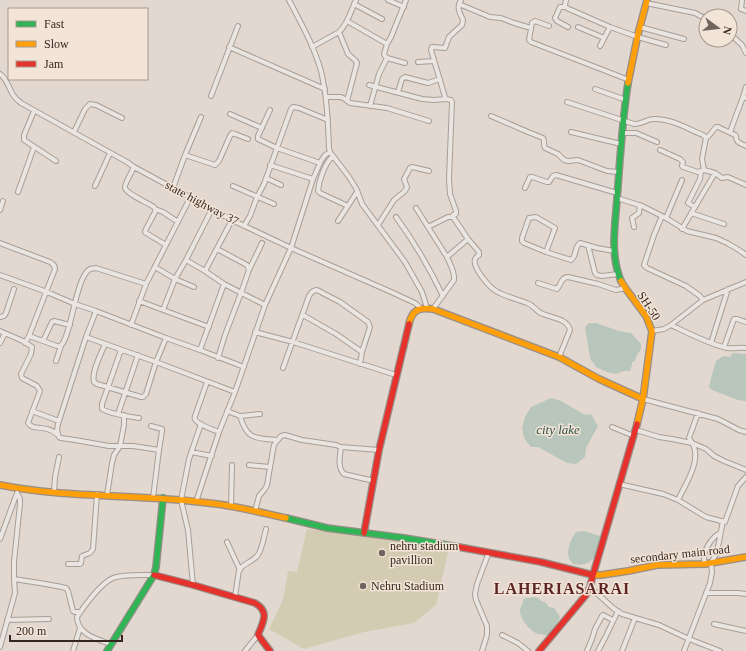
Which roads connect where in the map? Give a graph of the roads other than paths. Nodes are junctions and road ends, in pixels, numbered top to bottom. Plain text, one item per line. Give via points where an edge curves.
1 (289, 0) edge
2 (388, 0) edge
3 (406, 0) edge
4 (566, 0) edge
5 (742, 0) edge
6 (647, 1) edge
7 (355, 2) edge
8 (460, 2) edge
9 (404, 7) junction
10 (566, 7) junction
11 (746, 11) edge
12 (698, 15) edge
13 (382, 19) dead end
14 (347, 21) junction
15 (238, 26) dead end
16 (549, 26) dead end
17 (578, 26) dead end
18 (640, 26) junction
19 (568, 27) dead end
20 (610, 27) junction
21 (531, 28) junction
22 (339, 32) junction
23 (638, 37) junction
24 (604, 38) junction
25 (684, 39) dead end
26 (738, 41) edge
27 (387, 44) junction
28 (666, 45) dead end
29 (600, 46) dead end
30 (229, 47) junction
31 (312, 47) junction
32 (746, 53) edge
33 (387, 58) junction
34 (434, 61) junction
35 (418, 62) dead end
36 (404, 63) dead end
37 (0, 74) edge
38 (440, 79) junction
39 (629, 80) junction
40 (369, 85) dead end
41 (375, 87) junction
42 (746, 87) edge
43 (325, 89) junction
44 (595, 89) dead end
45 (398, 92) junction
46 (211, 96) dead end
47 (326, 97) junction
48 (744, 98) edge
49 (446, 99) junction
50 (626, 100) junction
51 (347, 101) junction
52 (566, 102) dead end
53 (370, 106) junction
54 (270, 110) dead end
55 (34, 111) junction
56 (230, 114) dead end
57 (491, 116) dead end
58 (201, 117) dead end
59 (122, 118) dead end
60 (328, 120) junction
61 (429, 121) dead end
62 (624, 121) junction
63 (262, 128) junction
64 (74, 132) junction
65 (571, 132) dead end
66 (730, 132) junction
67 (622, 133) junction
68 (706, 138) junction
69 (248, 139) dead end
70 (657, 142) dead end
71 (621, 144) junction
72 (746, 146) edge
73 (34, 147) junction
74 (277, 148) junction
75 (660, 150) dead end
76 (110, 153) junction
77 (332, 154) junction
78 (185, 155) junction
79 (56, 161) dead end
80 (320, 163) junction
81 (270, 165) junction
82 (134, 167) junction
83 (429, 171) dead end
84 (702, 171) junction
85 (618, 172) junction
86 (715, 174) junction
87 (266, 178) junction
88 (313, 179) junction
89 (682, 180) dead end
90 (281, 185) dead end
91 (746, 185) edge
92 (95, 186) dead end
93 (233, 186) dead end
94 (173, 188) junction
95 (525, 188) dead end
96 (18, 192) dead end
97 (357, 192) junction
98 (617, 196) junction
99 (257, 197) junction
100 (190, 198) junction
101 (3, 201) dead end
102 (274, 204) dead end
103 (640, 205) junction
104 (348, 206) junction
105 (695, 207) junction
106 (416, 208) dead end
107 (155, 209) junction
108 (212, 209) junction
109 (0, 210) edge
110 (691, 213) junction
111 (396, 217) dead end
112 (453, 217) junction
113 (664, 217) junction
114 (232, 220) junction
115 (338, 221) dead end
116 (178, 222) junction
117 (724, 224) dead end
118 (378, 225) junction
119 (244, 226) junction
120 (428, 227) junction
121 (634, 227) dead end
122 (682, 229) junction
123 (468, 239) junction
124 (0, 243) edge
125 (262, 243) dead end
126 (166, 245) junction
127 (588, 245) junction
128 (291, 248) junction
129 (217, 249) junction
130 (614, 251) junction
131 (546, 252) junction
132 (746, 255) edge
133 (447, 257) junction
134 (186, 260) junction
135 (155, 267) junction
136 (249, 270) junction
137 (205, 271) junction
138 (618, 274) junction
139 (0, 275) edge
140 (175, 279) junction
141 (746, 282) edge
142 (538, 283) dead end
143 (146, 284) junction
144 (224, 284) junction
145 (194, 288) dead end
146 (625, 288) junction
147 (14, 289) dead end
148 (728, 289) junction
149 (47, 292) junction
150 (241, 293) junction
151 (443, 296) junction
152 (703, 300) junction
153 (139, 301) junction
154 (74, 304) junction
155 (265, 304) junction
156 (427, 309) junction
157 (163, 310) junction
158 (96, 311) junction
159 (303, 315) junction
160 (0, 317) edge
161 (746, 322) edge
162 (131, 324) junction
163 (70, 325) junction
164 (671, 325) junction
165 (209, 326) junction
166 (0, 331) edge
167 (255, 332) junction
168 (652, 332) junction
169 (5, 333) junction
170 (29, 336) junction
171 (86, 337) junction
172 (166, 338) junction
173 (43, 342) junction
174 (293, 342) junction
175 (711, 342) junction
176 (0, 343) edge
177 (25, 343) junction
178 (105, 344) junction
179 (61, 345) junction
180 (724, 347) junction
181 (746, 348) edge
182 (121, 350) junction
183 (200, 350) junction
184 (362, 352) junction
185 (138, 355) junction
186 (559, 357) junction
187 (218, 358) junction
188 (56, 361) dead end
189 (156, 362) junction
190 (360, 364) junction
191 (244, 367) junction
192 (283, 368) dead end
193 (396, 375) junction
194 (207, 382) junction
195 (108, 386) junction
196 (235, 392) junction
197 (125, 393) junction
198 (643, 399) junction
199 (32, 411) junction
200 (227, 411) junction
201 (698, 413) junction
202 (118, 414) junction
203 (260, 414) dead end
204 (124, 415) junction
205 (240, 416) junction
206 (139, 418) dead end
207 (59, 421) junction
208 (201, 424) junction
209 (151, 426) dead end
210 (612, 427) dead end
211 (219, 432) junction
212 (746, 432) edge
213 (635, 433) junction
214 (59, 437) junction
215 (277, 440) junction
216 (692, 443) junction
217 (120, 446) junction
218 (341, 447) junction
219 (159, 450) junction
220 (379, 450) junction
221 (192, 452) junction
222 (212, 456) junction
223 (59, 457) dead end
224 (232, 465) dead end
225 (250, 465) dead end
226 (270, 467) junction
227 (746, 470) edge
228 (746, 477) edge
229 (374, 481) junction
230 (619, 484) junction
231 (0, 485) edge
232 (18, 491) junction
233 (54, 492) junction
234 (97, 494) junction
235 (107, 495) junction
236 (153, 498) junction
237 (163, 498) junction
238 (181, 500) junction
239 (678, 500) junction
240 (196, 502) junction
241 (231, 507) junction
242 (255, 511) junction
243 (723, 521) junction
244 (266, 529) dead end
245 (364, 533) junction
246 (720, 533) junction
247 (0, 539) edge
248 (227, 542) dead end
249 (489, 552) junction
250 (746, 557) edge
251 (68, 564) dead end
252 (708, 564) junction
253 (240, 570) junction
254 (154, 575) junction
255 (593, 576) junction
256 (14, 579) junction
257 (193, 585) junction
258 (590, 587) junction
259 (706, 593) junction
260 (746, 594) edge
261 (235, 597) junction
262 (618, 611) junction
263 (80, 612) junction
264 (635, 618) junction
265 (49, 619) dead end
266 (7, 620) junction
267 (613, 620) junction
268 (714, 624) dead end
269 (80, 628) junction
270 (746, 632) edge
271 (258, 635) junction
272 (502, 635) dead end
273 (689, 639) junction
274 (110, 644) junction
275 (0, 647) edge
276 (542, 650) edge
277 (73, 651) edge
278 (107, 651) edge
279 (245, 651) edge
280 (270, 651) edge
281 (482, 651) edge
282 (528, 651) edge
283 (587, 651) edge
284 (598, 651) edge
285 (622, 651) edge
286 (684, 651) edge
287 (720, 651) edge

1 - 31 street
2 - 9 street
3 - 9 street
4 - 10 street
5 - 11 street via 741,9
6 - 12 street
6 - 18 main road, SH-50
7 - 13 street
7 - 14 street
8 - 21 street via 490,17
8 - 34 street via 458,9 462,24 449,37 445,48 432,47
9 - 27 street
10 - 19 street via 560,7 555,18 556,22
10 - 20 street
14 - 22 street
14 - 27 street
15 - 30 street
16 - 21 street via 535,21
17 - 24 street
18 - 23 main road, SH-50
18 - 25 street
20 - 23 street
20 - 24 street
21 - 39 street via 531,42
22 - 31 street
22 - 51 street via 348,54 357,63
23 - 28 street
23 - 39 main road, SH-50
24 - 29 street
26 - 32 street
27 - 33 street via 384,54
30 - 43 street
30 - 46 street
31 - 43 street
33 - 36 street
33 - 41 street
34 - 35 street
34 - 38 street
37 - 55 street, state highway 37 via 16,99
38 - 45 street via 428,83 405,77
38 - 49 street
39 - 50 main road, SH-50
40 - 41 street
41 - 45 street
41 - 53 street
42 - 48 street
43 - 47 street
44 - 50 street
45 - 49 street via 428,100
47 - 51 street via 341,97
47 - 60 street
48 - 66 street
49 - 112 street via 452,102 449,179 450,194 456,211
50 - 62 main road, SH-50
51 - 53 street
52 - 62 street
53 - 61 street via 387,108
54 - 63 street
55 - 64 street, state highway 37
55 - 73 street via 24,135 26,142
56 - 63 street
57 - 85 street via 543,138 545,148 564,160 578,160 607,171
58 - 78 street
59 - 64 street via 90,104
60 - 74 street via 293,107
60 - 77 street via 329,148
62 - 67 main road, SH-50
62 - 68 street via 637,125 652,119 669,121
63 - 74 street via 258,139
64 - 76 street, state highway 37
65 - 71 street
66 - 68 street via 716,127
66 - 72 street via 736,136 737,142
67 - 70 street via 636,133
67 - 71 main road, SH-50
68 - 84 street
69 - 78 street via 232,133 215,165
71 - 85 main road, SH-50
73 - 79 street
73 - 96 street
74 - 80 street
74 - 81 street
75 - 84 street via 680,159 684,167 696,172
76 - 82 street, state highway 37
76 - 92 street
77 - 80 street via 323,157
77 - 97 street
77 - 104 street via 318,191
78 - 94 street
80 - 88 street
81 - 87 street
81 - 88 street
82 - 94 street, state highway 37
82 - 107 street via 125,188
83 - 118 street via 410,168 404,179 407,187 394,200
84 - 86 street
84 - 105 street via 688,203
85 - 98 main road, SH-50
86 - 91 street
86 - 105 street
87 - 90 street
87 - 99 street
88 - 128 street
89 - 113 street
93 - 99 street
94 - 100 street, state highway 37
95 - 98 street via 530,177 549,182 556,175
97 - 104 street
97 - 118 street via 362,204
98 - 103 street
98 - 130 main road, SH-50
99 - 102 street
99 - 119 street
100 - 108 street, state highway 37
100 - 116 street
101 - 109 street
103 - 113 street
103 - 121 street via 639,213 632,218
104 - 115 street
105 - 110 street
106 - 120 street
107 - 116 street
107 - 126 street via 145,232
108 - 114 street, state highway 37
108 - 134 street
110 - 117 street
110 - 122 street
111 - 151 street via 427,264
112 - 120 street
112 - 123 street
113 - 122 street
113 - 152 street via 654,235 644,265 686,286
114 - 119 street, state highway 37
114 - 129 street
116 - 126 street
118 - 156 street via 420,286
119 - 128 street, state highway 37
120 - 133 street
122 - 132 street via 716,238
123 - 133 street
123 - 186 street via 479,252 474,261 477,271 489,286 567,324 570,330
124 - 149 street via 54,264
125 - 136 street
126 - 135 street
127 - 130 street
127 - 131 street via 579,244 571,260
127 - 138 street via 597,275
128 - 155 street
128 - 156 street, state highway 37
129 - 136 street via 247,265
129 - 137 street
130 - 138 main road, SH-50
131 - 131 street via 522,241 529,218 536,217 555,228
133 - 151 street via 455,277
134 - 137 street
134 - 140 street
135 - 140 street
135 - 143 street
136 - 150 street
137 - 144 street
138 - 146 main road, SH-50
139 - 149 street
140 - 145 street
140 - 157 street
141 - 148 street
142 - 146 street via 557,289 563,279 568,277 616,290
143 - 153 street
143 - 154 street via 96,268 91,269 84,277
144 - 150 street
144 - 165 street
146 - 168 main road, SH-50 via 648,319
147 - 160 street via 6,313
148 - 152 street
148 - 175 street
149 - 154 street
149 - 170 street
150 - 155 street
150 - 187 street
151 - 156 street
152 - 164 street
153 - 157 street
153 - 162 street
154 - 158 street
154 - 163 street
155 - 167 street
156 - 186 main road
156 - 193 main road via 416,310 410,318
157 - 165 street
158 - 162 street
158 - 171 street
159 - 174 street
159 - 184 street
159 - 184 street via 309,296 314,290 340,302 368,322 370,327
161 - 180 street via 734,319
162 - 172 street
163 - 173 street via 52,322
163 - 179 street
164 - 168 street
164 - 175 street
165 - 183 street
166 - 169 street
167 - 174 street
167 - 191 street
168 - 198 main road, SH-50
169 - 176 street
169 - 177 street
170 - 173 street
170 - 177 street
171 - 178 street
171 - 207 street
172 - 183 street
172 - 189 street
173 - 179 street
174 - 190 street
174 - 192 street
175 - 180 street
177 - 199 street via 31,345 32,349 21,376 37,386 40,391
178 - 182 street
178 - 195 street via 93,378 97,384
179 - 188 street
180 - 181 street
182 - 185 street
182 - 195 street
183 - 187 street
184 - 190 street
185 - 189 street
185 - 197 street
186 - 198 main road
187 - 191 street
189 - 194 street
189 - 197 street via 144,396
190 - 193 street
191 - 196 street
193 - 220 main road
194 - 196 street
194 - 208 street via 194,416 195,421
195 - 197 street
195 - 202 street via 102,409
196 - 200 street
197 - 202 street
198 - 201 street
198 - 213 main road, SH-50
199 - 207 street
199 - 214 street via 28,423 30,426 50,430
200 - 205 street
200 - 211 street
201 - 212 street
201 - 216 street via 690,438
202 - 204 street
203 - 205 street
204 - 206 street
204 - 217 street
205 - 215 street via 242,424 253,437
207 - 214 street
208 - 211 street
208 - 221 street
209 - 219 street via 162,429
210 - 213 street
211 - 222 street
213 - 216 street via 649,433
213 - 230 main road, SH-50
214 - 217 street
215 - 218 street via 285,435
215 - 226 street
216 - 227 street
216 - 239 street via 695,459 691,474
217 - 219 street
217 - 235 street via 114,455
218 - 220 street
218 - 229 street via 342,472
219 - 236 street
220 - 229 main road
221 - 222 street
221 - 238 street
222 - 240 street
223 - 233 street
224 - 241 street
225 - 226 street
226 - 242 street via 267,485 259,496
228 - 243 street via 738,486 725,522
229 - 245 main road
230 - 239 street
230 - 255 main road, SH-50
231 - 232 main road
232 - 233 main road
232 - 247 street
232 - 256 street via 20,504
233 - 234 main road
234 - 235 main road
234 - 251 street via 93,549 90,554 82,556 80,564
235 - 236 main road
236 - 237 main road
237 - 238 main road
237 - 254 main road
238 - 240 main road
238 - 257 street via 188,530
239 - 243 street via 706,517
240 - 241 main road
241 - 242 main road
242 - 245 main road via 327,528
243 - 246 street
244 - 253 street via 259,554
245 - 249 main road
246 - 252 street via 717,552
246 - 252 street via 708,546 704,557
248 - 253 street
249 - 255 main road
249 - 281 street via 475,594 487,626
250 - 252 main road, secondary main road
252 - 255 main road, secondary main road via 644,566
252 - 259 street via 711,578
253 - 261 street
254 - 257 main road
254 - 263 street via 120,576 107,581 86,602
254 - 274 main road
255 - 258 main road, SH-50
256 - 263 street via 66,588 73,611
256 - 266 street via 15,593
257 - 261 main road
258 - 262 street
258 - 276 main road, SH-50
259 - 260 street
259 - 273 street
261 - 271 main road via 255,603 264,610 265,617
262 - 264 street
262 - 267 street
263 - 269 street via 76,620
264 - 273 street via 660,625
264 - 285 street
265 - 266 street
266 - 275 street
267 - 283 street via 602,616
267 - 284 street
268 - 270 street
269 - 274 street
269 - 277 street
271 - 279 street
271 - 280 main road
272 - 282 street
273 - 286 street
273 - 287 street
274 - 278 main road

